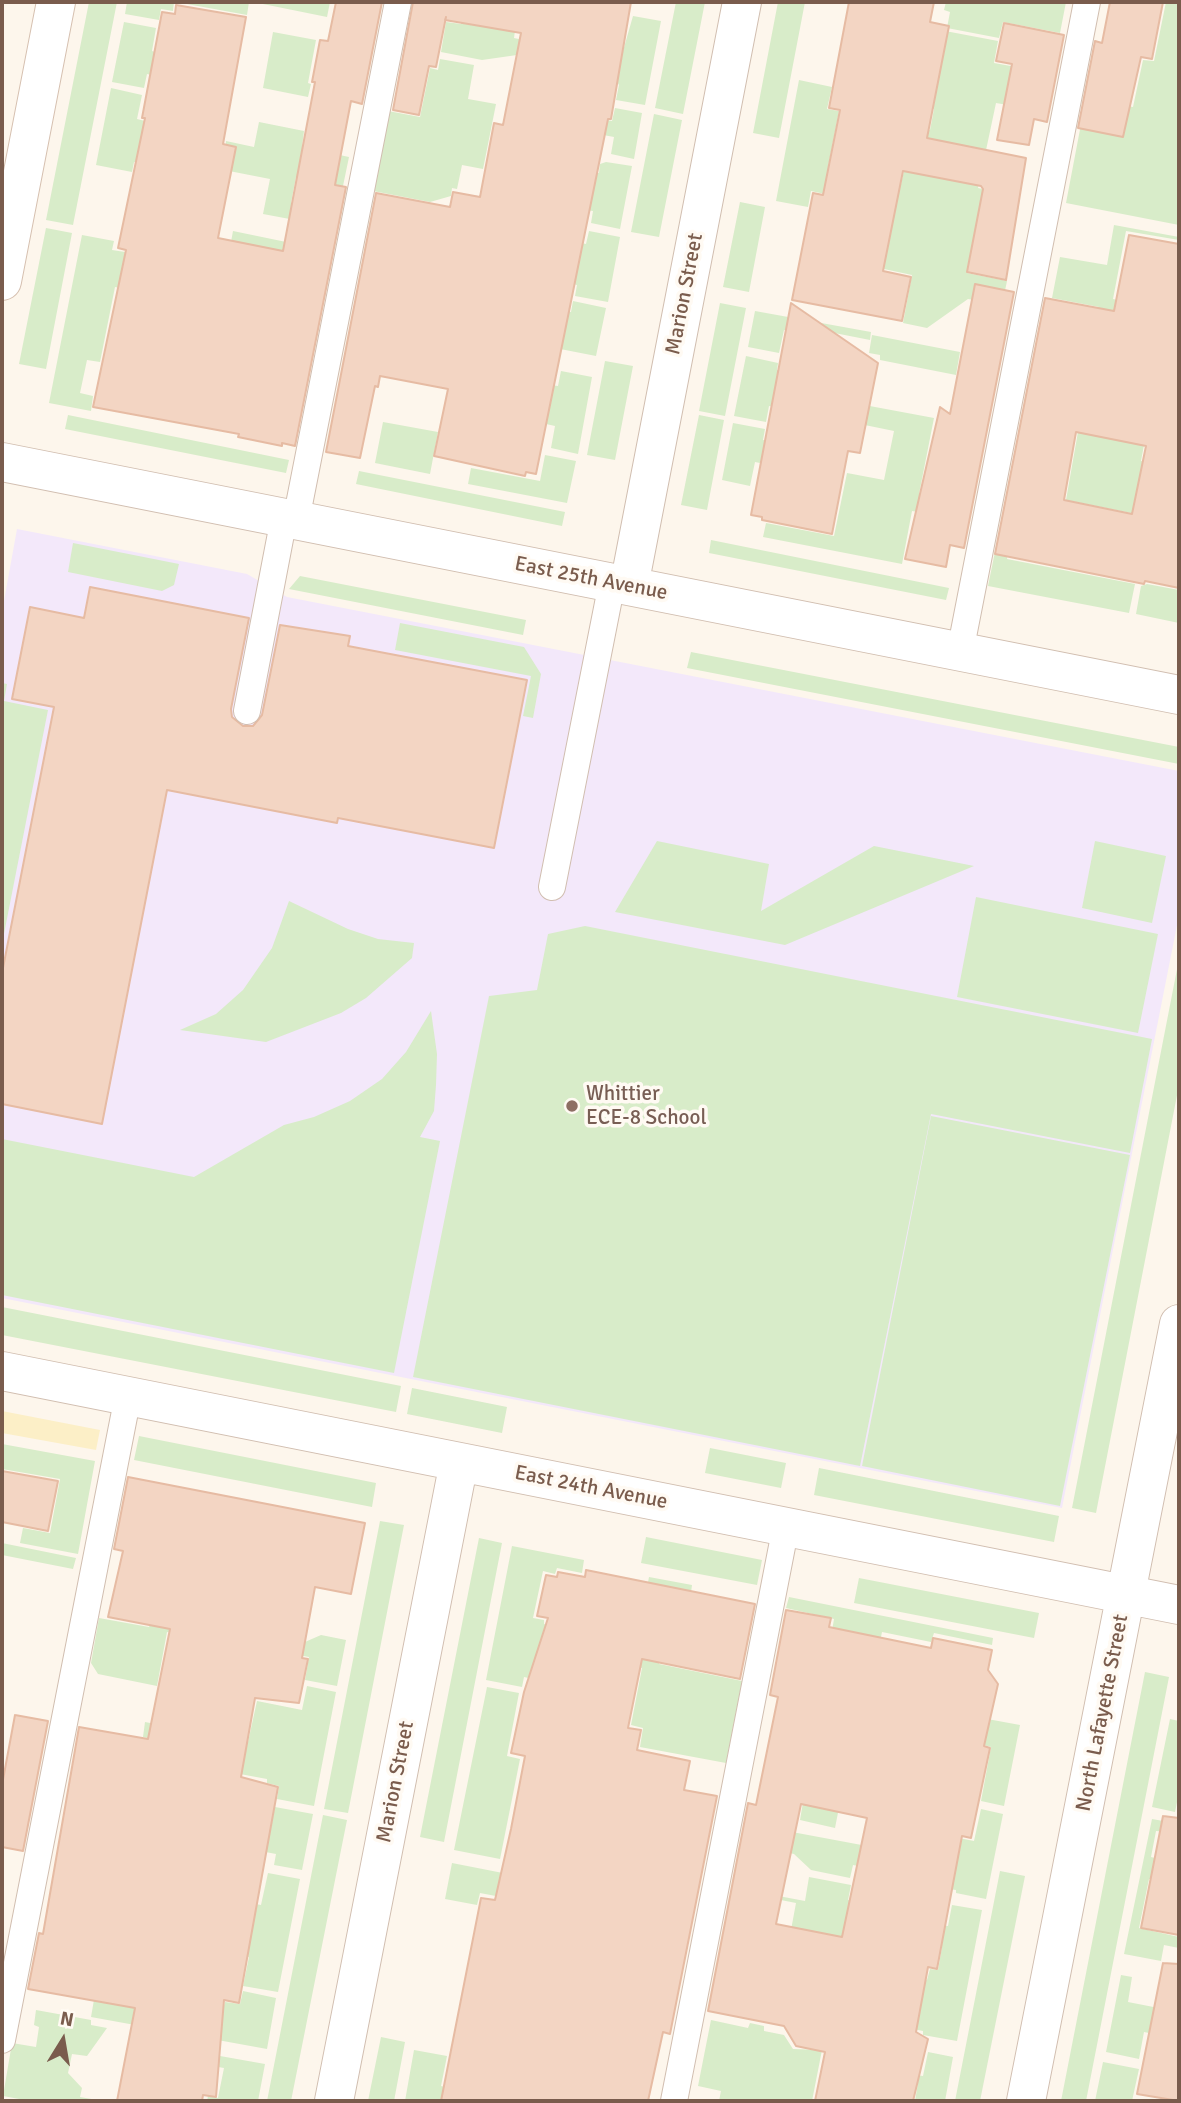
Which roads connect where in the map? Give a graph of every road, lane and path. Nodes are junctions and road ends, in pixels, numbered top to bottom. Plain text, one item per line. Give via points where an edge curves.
1 (56, 2) edge
2 (398, 2) edge
3 (742, 2) edge
4 (1087, 2) edge
5 (2, 281) edge
6 (2, 462) edge
7 (290, 519) junction
8 (620, 585) junction
9 (960, 652) junction
10 (1179, 695) edge
11 (247, 711) dead end
12 (552, 887) dead end
13 (1179, 1324) edge
14 (2, 1371) edge
15 (128, 1396) junction
16 (459, 1462) junction
17 (786, 1526) junction
18 (1127, 1594) junction
19 (1179, 1605) edge
20 (2, 2040) edge
21 (334, 2101) edge
22 (674, 2101) edge
23 (1026, 2101) edge

1 - 5 street
2 - 7 lane
3 - 8 street, Marion Street
4 - 9 lane
6 - 7 street, East 25th Avenue
7 - 8 street, East 25th Avenue
7 - 11 lane
8 - 9 street, East 25th Avenue
8 - 12 lane
9 - 10 street, East 25th Avenue
13 - 18 street, North Lafayette Street
14 - 15 street, East 24th Avenue
15 - 16 street, East 24th Avenue
15 - 20 lane
16 - 17 street, East 24th Avenue
16 - 21 street, Marion Street
17 - 18 street, East 24th Avenue
17 - 22 lane
18 - 19 street, East 24th Avenue
18 - 23 street, North Lafayette Street

